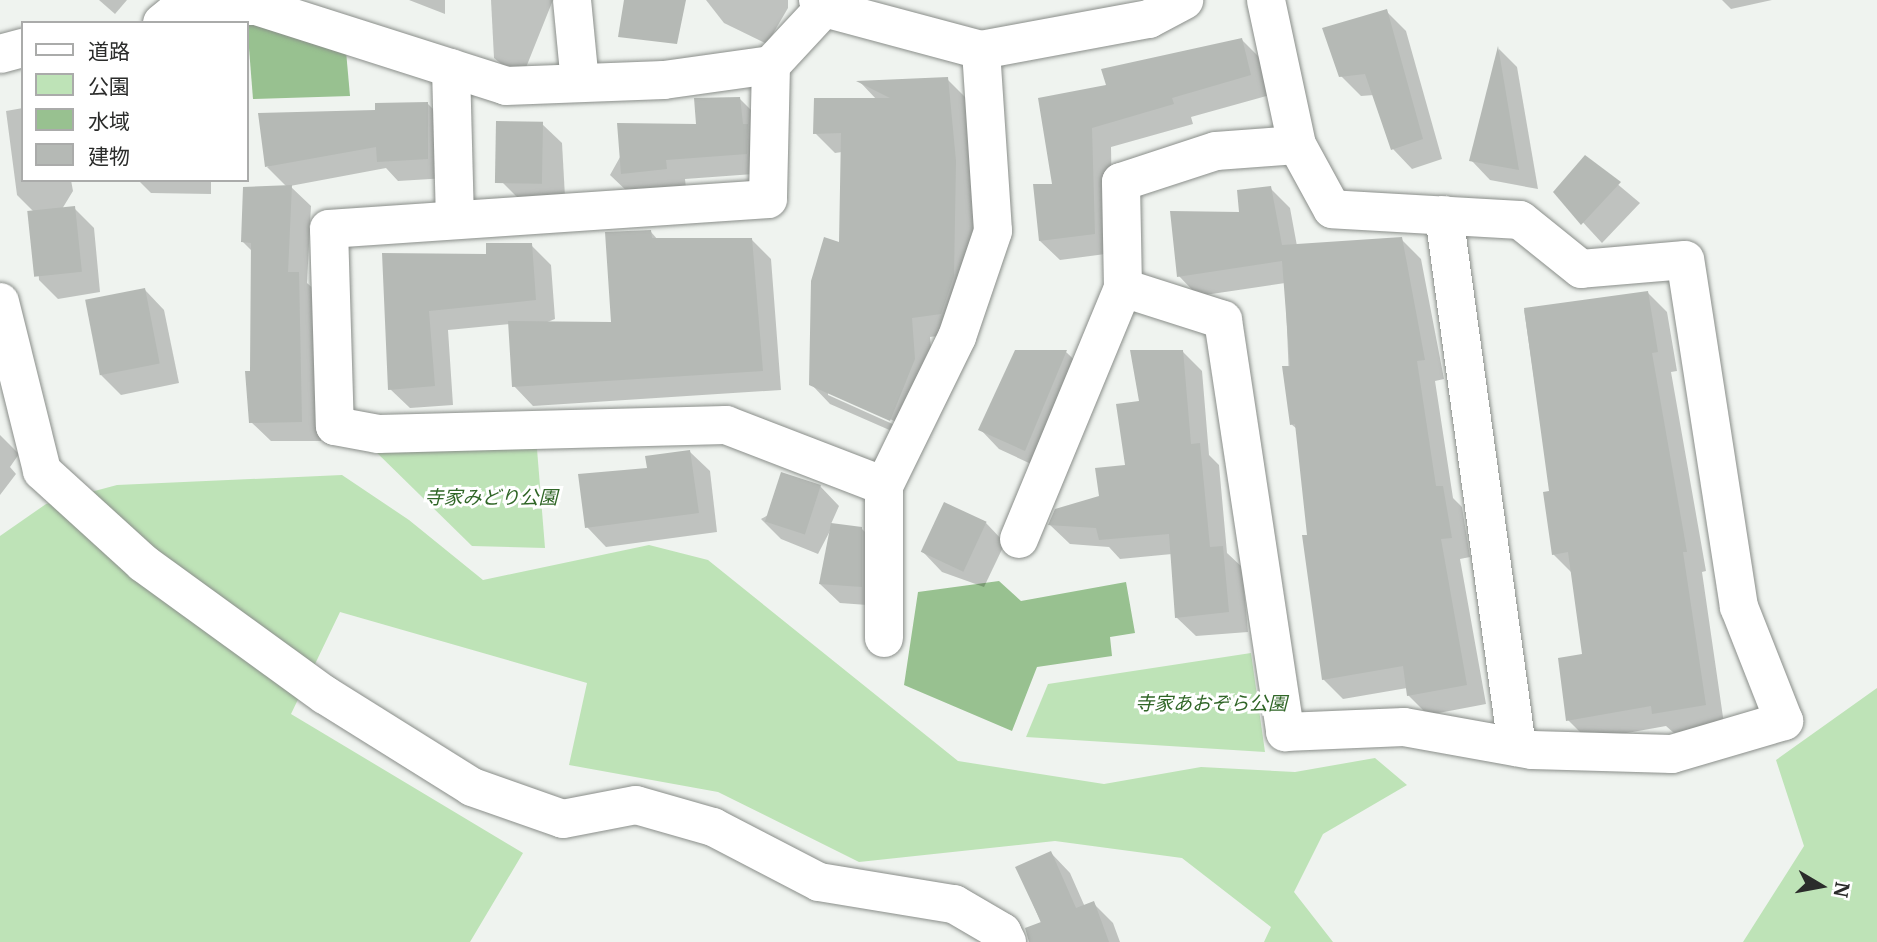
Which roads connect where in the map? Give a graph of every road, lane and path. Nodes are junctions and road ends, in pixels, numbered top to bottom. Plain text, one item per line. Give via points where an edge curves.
1 (572, 0) edge
2 (1184, 0) edge
3 (1266, 0) edge
4 (256, 3) edge
5 (821, 4) edge
6 (164, 21) edge
7 (21, 49) edge
8 (981, 50) junction
9 (0, 54) edge
10 (771, 65) junction
11 (451, 68) junction
12 (580, 83) junction
13 (1297, 145) junction
14 (1444, 215) junction
15 (455, 219) junction
16 (1124, 288) junction
17 (0, 302) edge
18 (884, 486) junction
19 (1019, 538) dead end
20 (884, 638) dead end
21 (1517, 747) junction
22 (1007, 942) edge

1 - 12 street
2 - 8 street via 1149,19
3 - 13 street
4 - 6 street via 183,6
4 - 11 street
5 - 8 street
5 - 10 street
7 - 9 street
8 - 18 street via 993,231 957,337
10 - 12 street via 664,79
10 - 15 street via 768,199
11 - 12 street via 506,86
11 - 15 street
13 - 14 street via 1332,209
13 - 16 street via 1216,151 1121,182
14 - 21 street
14 - 21 street via 1520,220 1581,269 1685,260 1739,607 1784,721 1672,754
15 - 18 street via 329,229 335,426 378,434 726,425
16 - 19 street
16 - 21 street via 1223,320 1285,732 1404,727
17 - 22 street via 42,471 143,563 324,695 472,787 563,819 636,805 713,827 819,882 954,904 1002,932
18 - 20 street

